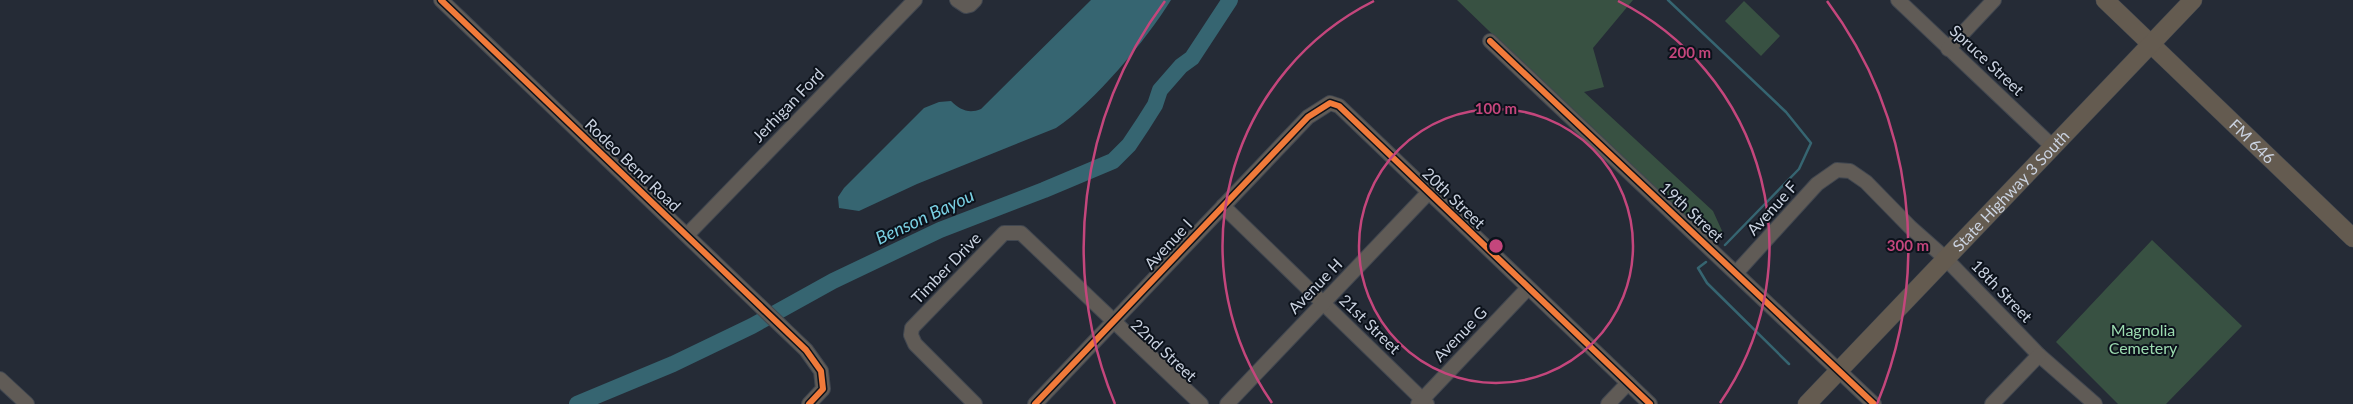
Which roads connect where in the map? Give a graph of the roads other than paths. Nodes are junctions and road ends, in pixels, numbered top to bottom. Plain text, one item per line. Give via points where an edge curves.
1 (441, 0) edge
2 (915, 0) edge
3 (1898, 0) edge
4 (1994, 0) edge
5 (2105, 0) edge
6 (2193, 0) edge
7 (1490, 41) dead end
8 (2151, 44) junction
9 (1948, 49) junction
10 (1323, 106) joint
11 (2052, 146) junction
12 (1837, 170) joint
13 (1428, 193) junction
14 (1223, 206) junction
15 (2350, 230) edge
16 (1020, 233) joint
17 (687, 235) junction
18 (1945, 258) junction
19 (1736, 273) junction
20 (1528, 288) junction
21 (1323, 303) junction
22 (1114, 322) junction
23 (2040, 355) junction
24 (1840, 371) junction
25 (0, 379) edge
26 (1628, 384) junction
27 (1423, 402) edge
28 (27, 404) edge
29 (809, 404) edge
30 (976, 404) edge
31 (1035, 404) edge
32 (1201, 404) edge
33 (1227, 404) edge
34 (1608, 404) edge
35 (1650, 404) edge
36 (1807, 404) edge
37 (1874, 404) edge
38 (1992, 404) edge
39 (2095, 404) edge

1 - 17 street, Rodeo Bend Road
2 - 17 street, Jerhigan Ford
3 - 9 street, Spruce Street
4 - 9 street
5 - 8 main road, FM 646
6 - 8 main road, State Highway 3 South
7 - 19 street, 19th Street
8 - 11 main road, State Highway 3 South
8 - 15 main road, FM 646 / FM 646
9 - 11 street, Spruce Street
10 - 13 street, 20th Street via 1330,103 1339,106
10 - 14 street, Avenue I via 1308,117
11 - 18 main road, State Highway 3 South
12 - 18 street, 18th Street via 1850,170 1858,176
12 - 19 street, Avenue F via 1817,184
13 - 20 street, 20th Street
13 - 21 street, Avenue H
14 - 21 street, 21st Street
14 - 22 street, Avenue I
16 - 22 street, 22nd Street
16 - 30 street, Timber Drive via 1004,233 912,328 915,344
17 - 29 street, Rodeo Bend Road via 806,350 821,371 823,389
18 - 23 street, 18th Street
18 - 24 main road, State Highway 3 South
19 - 24 street, 19th Street
20 - 26 street, 20th Street
20 - 27 street, Avenue G
21 - 27 street, 21st Street
21 - 33 street, Avenue H
22 - 31 street, Avenue I
22 - 32 street, 22nd Street
23 - 38 street
23 - 39 street, 18th Street
24 - 36 main road, State Highway 3 South
24 - 37 street, 19th Street
25 - 28 street
26 - 34 street
26 - 35 street, 20th Street

